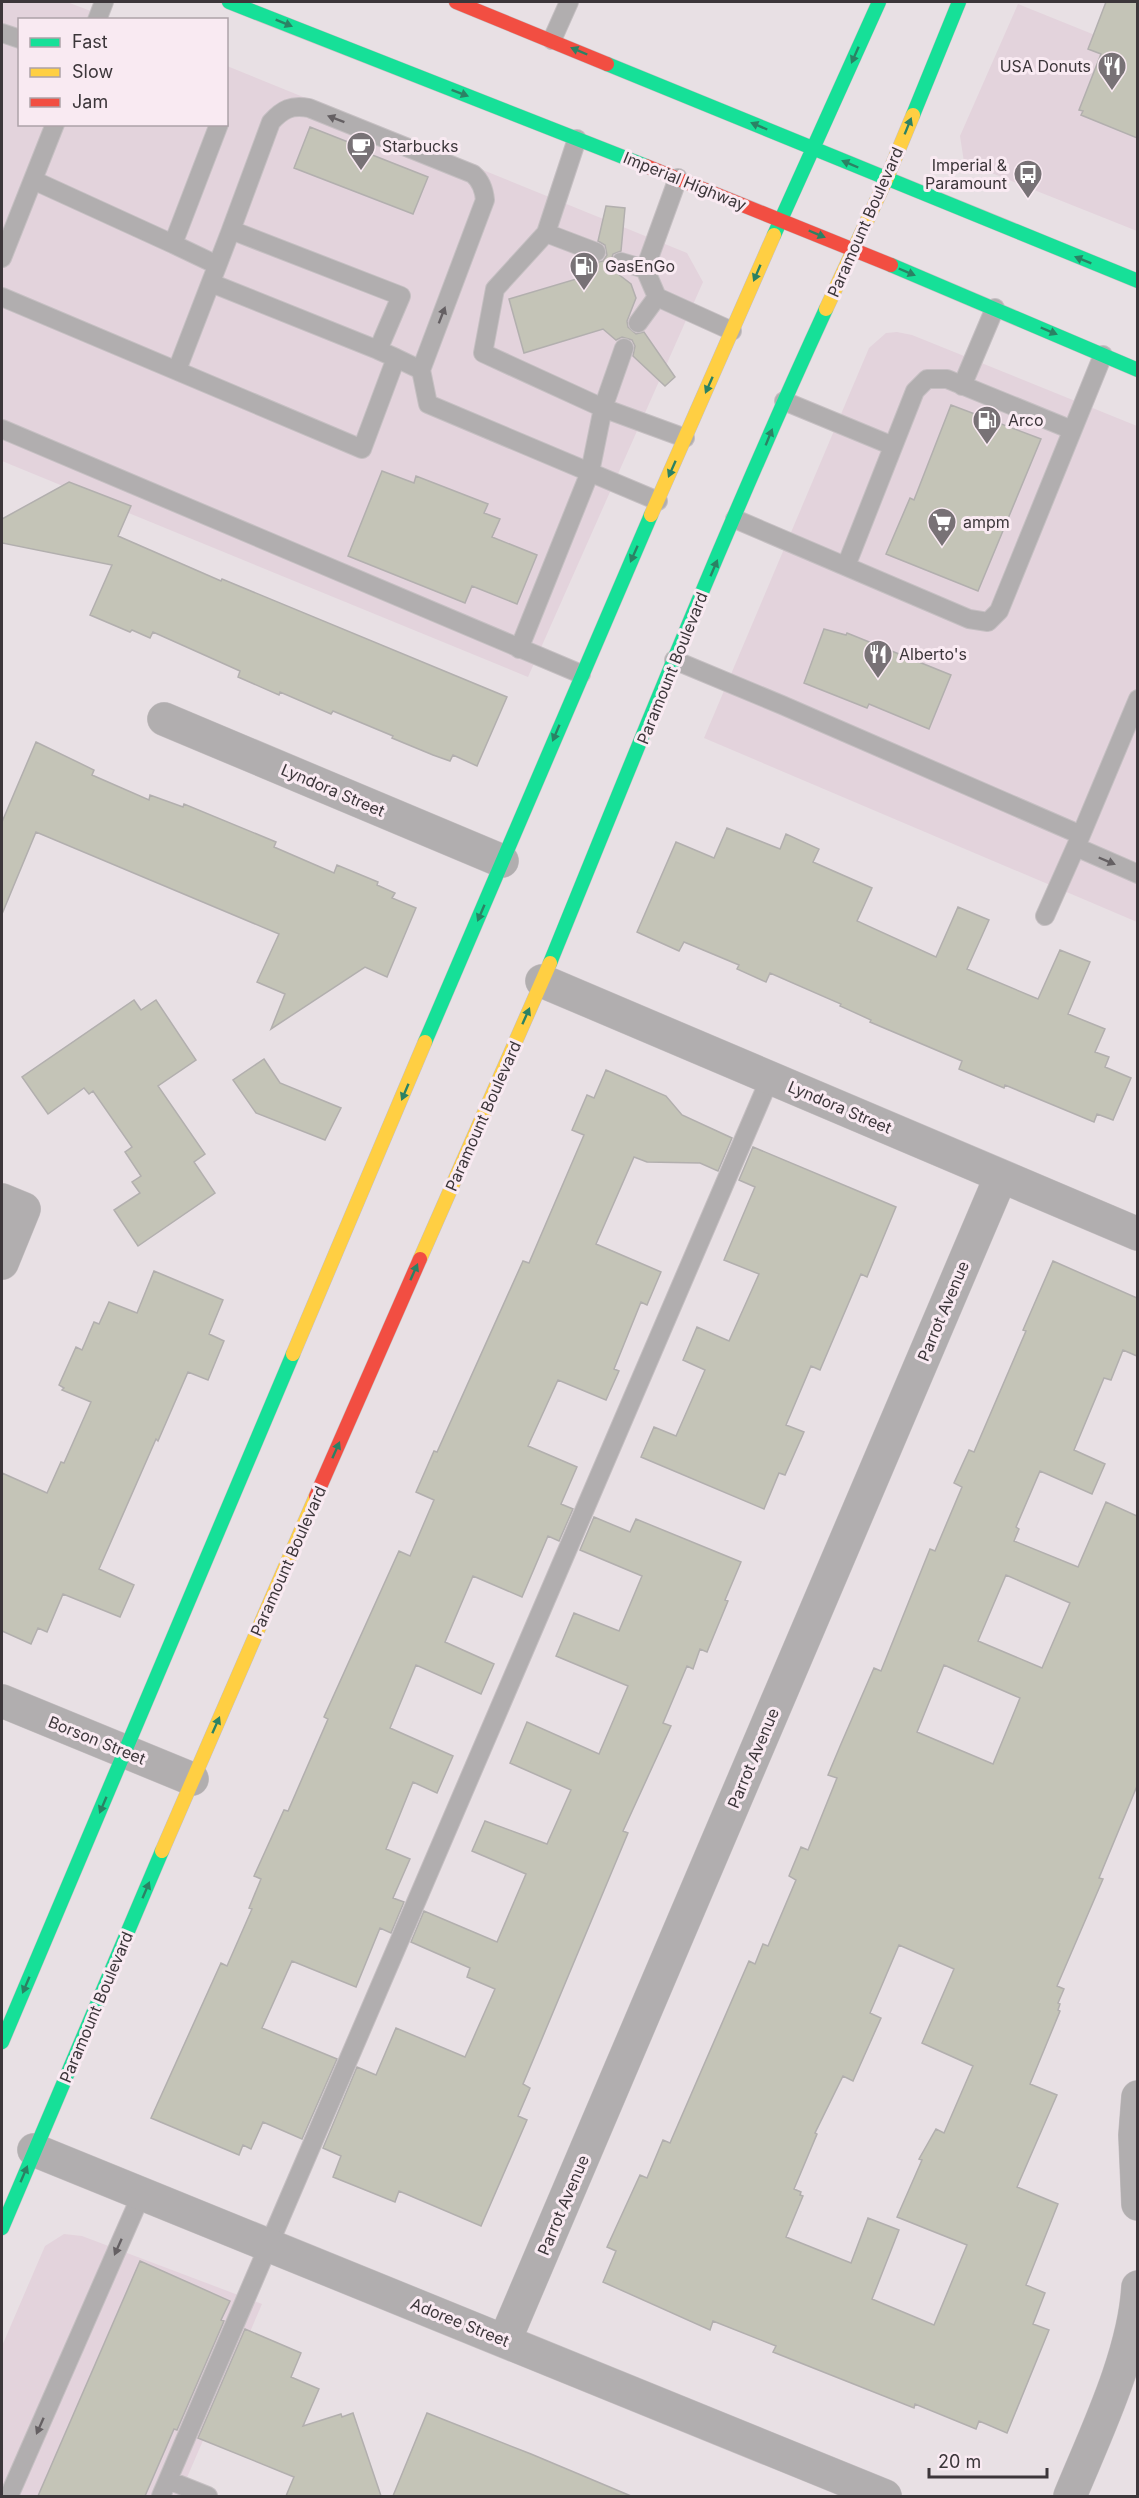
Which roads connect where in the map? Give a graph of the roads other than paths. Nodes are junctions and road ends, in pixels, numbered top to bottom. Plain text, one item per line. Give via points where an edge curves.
1 (104, 2) edge
2 (229, 2) edge
3 (456, 2) edge
4 (568, 2) edge
5 (879, 2) edge
6 (959, 2) edge
7 (98, 18) edge
8 (2, 33) edge
9 (18, 38) edge
10 (552, 40) junction
11 (54, 126) edge
12 (218, 126) edge
13 (577, 139) junction
14 (813, 148) junction
15 (678, 178) junction
16 (33, 180) junction
17 (886, 180) junction
18 (780, 219) junction
19 (231, 230) junction
20 (546, 233) junction
21 (173, 244) junction
22 (853, 250) junction
23 (596, 252) dead end
24 (2, 258) edge
25 (621, 262) dead end
26 (645, 269) junction
27 (214, 274) junction
28 (1137, 282) edge
29 (2, 297) edge
30 (657, 297) junction
31 (995, 308) junction
32 (638, 323) dead end
33 (732, 331) junction
34 (624, 348) dead end
35 (378, 350) junction
36 (1103, 355) junction
37 (396, 358) junction
38 (177, 370) junction
39 (421, 370) junction
40 (1137, 370) edge
41 (962, 386) junction
42 (784, 400) junction
43 (603, 408) junction
44 (2, 429) edge
45 (1072, 430) junction
46 (685, 438) junction
47 (893, 446) junction
48 (590, 472) junction
49 (658, 501) junction
50 (735, 519) junction
51 (846, 566) junction
52 (519, 649) junction
53 (674, 660) junction
54 (581, 674) junction
55 (1137, 699) edge
56 (164, 719) dead end
57 (1078, 841) junction
58 (502, 861) junction
59 (1137, 874) edge
60 (1045, 916) dead end
61 (542, 981) junction
62 (770, 1078) junction
63 (1001, 1176) junction
64 (13, 1205) edge
65 (1137, 1234) edge
66 (2, 1263) edge
67 (2, 1701) edge
68 (126, 1752) junction
69 (192, 1779) junction
70 (2, 2042) edge
71 (1137, 2097) edge
72 (34, 2150) junction
73 (142, 2193) junction
74 (1137, 2204) edge
75 (2, 2228) edge
76 (269, 2245) junction
77 (1137, 2287) edge
78 (505, 2340) junction
79 (165, 2488) edge
80 (9, 2496) edge
81 (208, 2496) edge
82 (885, 2496) edge
83 (1070, 2496) edge

1 - 7 lane
2 -> 13 main road, Imperial Highway
3 - 10 main road
4 - 10 lane
5 -> 14 main road
17 -> 6 main road, Paramount Boulevard
8 - 9 lane
14 -> 10 main road
11 - 16 lane
12 - 21 lane
13 - 15 main road, Imperial Highway
13 - 20 lane
17 -> 14 main road
14 - 18 main road
15 - 18 main road, Imperial Highway
15 - 26 lane
16 - 21 lane
16 - 24 lane
17 - 22 main road, Paramount Boulevard
28 -> 17 main road
18 -> 22 main road, Imperial Highway
18 -> 33 main road
19 - 27 lane
19 - 35 lane via 401,296
39 -> 19 lane via 485,200 484,190 473,174 309,108 294,106 271,123
20 - 23 lane
20 - 43 lane via 495,289 483,352
21 - 27 lane
22 -> 31 main road, Imperial Highway
22 - 42 main road, Paramount Boulevard
25 - 26 lane
26 - 30 lane
27 - 35 lane
27 - 38 lane
29 - 38 lane
30 - 32 lane
30 - 33 lane
31 -> 36 main road, Imperial Highway
31 - 41 lane
33 -> 46 main road
34 - 43 lane
35 - 37 lane
36 - 40 main road, Imperial Highway
36 - 45 lane
37 - 38 lane via 362,448
37 - 39 lane
39 - 48 lane via 428,404
41 - 45 lane
41 - 47 lane via 947,379 927,379 915,391
42 - 47 lane
50 -> 42 main road, Paramount Boulevard
43 - 46 lane
43 - 48 lane
44 - 52 lane
45 - 51 lane via 999,611 988,622 969,619
46 -> 49 main road
47 - 51 lane
48 - 49 lane
48 - 52 lane
49 -> 54 main road
50 - 51 lane
53 -> 50 main road, Paramount Boulevard
52 - 54 lane
53 - 57 lane via 782,705
53 - 61 main road, Paramount Boulevard
54 -> 58 main road
55 - 57 lane
56 - 58 street, Lyndora Street
57 -> 59 lane
57 - 60 lane
58 -> 68 main road
61 - 62 street, Lyndora Street
69 -> 61 main road, Paramount Boulevard
62 - 63 street, Lyndora Street
62 - 76 lane
63 - 65 street, Lyndora Street
63 - 78 street, Parrot Avenue
64 - 66 street
67 - 68 street, Borson Street
68 - 69 street, Borson Street
68 -> 70 main road
72 -> 69 main road, Paramount Boulevard
71 - 74 street
72 - 73 street, Adoree Street
75 -> 72 main road, Paramount Boulevard
73 - 76 street, Adoree Street
73 -> 80 lane
76 - 78 street, Adoree Street
76 - 79 lane
77 - 83 street via 1126,2351
78 - 82 street, Adoree Street
79 - 81 lane

